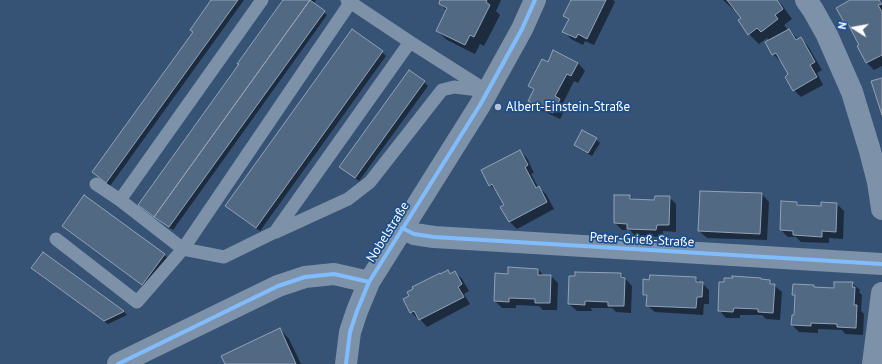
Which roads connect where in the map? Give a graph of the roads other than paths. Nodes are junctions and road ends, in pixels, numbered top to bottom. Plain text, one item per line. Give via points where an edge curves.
1 (262, 0) edge
2 (536, 0) edge
3 (806, 0) edge
4 (348, 1) edge
5 (410, 42) junction
6 (488, 91) junction
7 (96, 184) dead end
8 (120, 200) junction
9 (882, 209) edge
10 (402, 228) junction
11 (276, 232) junction
12 (56, 239) dead end
13 (183, 249) junction
14 (882, 264) edge
15 (369, 282) junction
16 (882, 293) edge
17 (118, 364) edge
18 (346, 364) edge
19 (874, 364) edge

1 - 8 lane
2 - 6 street, Nobelstraße
3 - 9 street via 828,35 852,92 878,182
4 - 5 lane
4 - 13 lane
5 - 6 lane
5 - 11 lane
6 - 10 street, Nobelstraße
6 - 11 lane via 454,87 442,90 370,182 348,199
7 - 8 lane
8 - 13 lane
10 - 14 street, Peter-Grieß-Straße via 414,234 434,237
10 - 15 street, Nobelstraße
11 - 13 lane via 224,257
12 - 13 lane via 137,302
15 - 17 street, Nobelstraße via 334,274 305,277 278,286
15 - 18 street via 350,332
16 - 19 street

